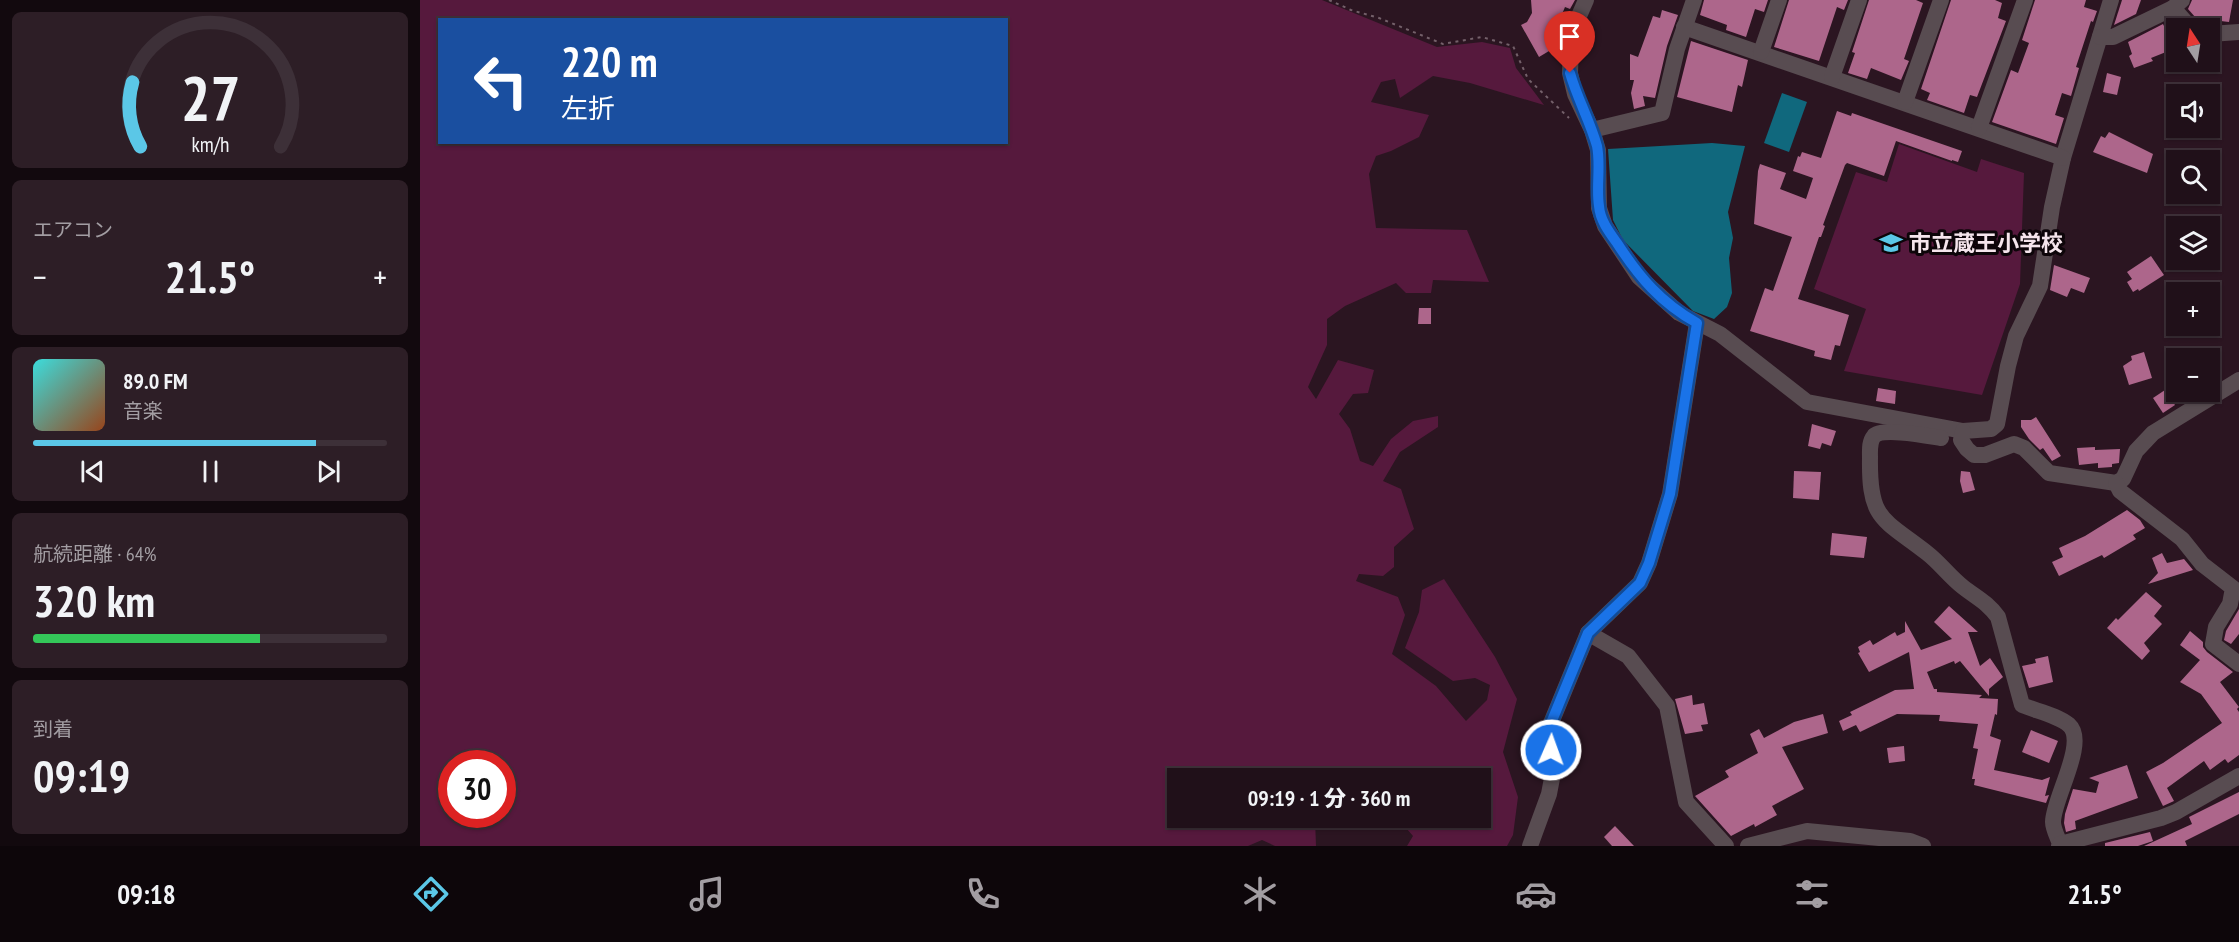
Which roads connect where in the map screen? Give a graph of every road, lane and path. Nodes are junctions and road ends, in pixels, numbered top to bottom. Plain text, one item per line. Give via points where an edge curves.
1 (1329, 0) edge
2 (1586, 0) edge
3 (1694, 0) edge
4 (1779, 0) edge
5 (1859, 0) edge
6 (1941, 0) edge
7 (2025, 0) edge
8 (2111, 0) edge
9 (2178, 4) edge
10 (2186, 18) edge
11 (1684, 27) junction
12 (2239, 32) edge
13 (2220, 33) edge
14 (2100, 37) junction
15 (1761, 52) junction
16 (1832, 77) junction
17 (1905, 102) junction
18 (1571, 119) dead end
19 (1979, 128) junction
20 (1592, 130) junction
21 (2063, 158) junction
22 (1697, 323) junction
23 (2239, 380) edge
24 (1962, 436) junction
25 (2116, 483) junction
26 (2236, 592) edge
27 (1588, 633) junction
28 (2239, 664) edge
29 (2239, 777) edge
30 (2060, 845) edge
31 (1530, 846) edge
32 (1726, 846) edge
33 (1748, 846) edge
34 (1923, 846) edge

1 - 18 path via 1443,44 1482,37 1513,46 1528,79
2 - 20 street via 1571,47 1570,73
3 - 11 street
4 - 15 street
5 - 16 street
6 - 17 street
7 - 19 street
8 - 14 street
9 - 10 street
9 - 14 street via 2113,37
11 - 15 street
11 - 20 street via 1662,113
12 - 13 street
14 - 21 street
15 - 16 street
16 - 17 street
17 - 19 street
19 - 21 street
20 - 22 street via 1598,150 1599,208 1605,226 1639,277 1679,313
21 - 24 street via 2040,286 2016,336 1997,424
22 - 24 street via 1720,334 1807,402
22 - 27 street via 1670,494 1649,563 1640,583
23 - 25 street via 2154,433 2136,451 2123,479
24 - 25 street via 1974,455 2014,444 2024,448 2049,473
24 - 30 street via 1878,432 1870,444 1872,498 1880,516 1990,605 1998,617 2022,705 2071,726 2075,739 2073,755 2055,805 2053,824
25 - 26 street via 2120,491 2182,539 2202,564
26 - 28 street via 2216,627 2213,644
27 - 31 street via 1549,728 1553,773
27 - 32 street via 1628,656 1667,706 1686,802
29 - 30 street via 2161,818
33 - 34 street via 1807,831 1910,841

